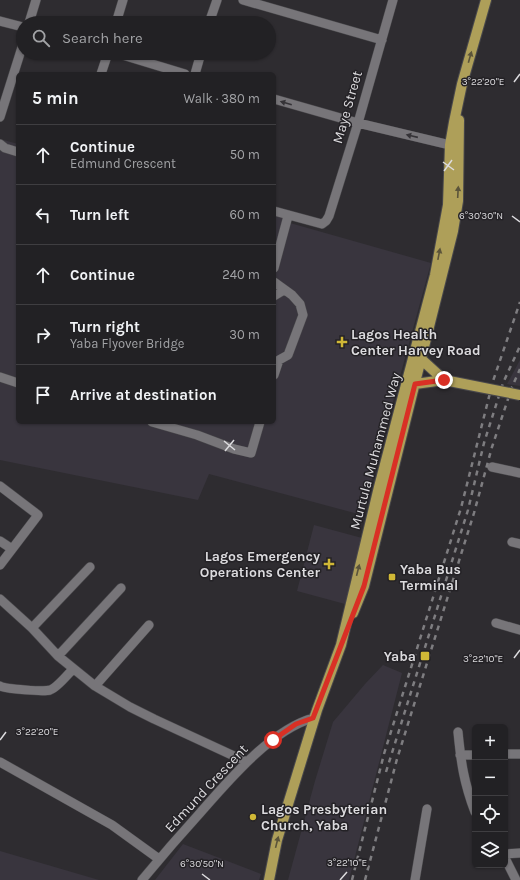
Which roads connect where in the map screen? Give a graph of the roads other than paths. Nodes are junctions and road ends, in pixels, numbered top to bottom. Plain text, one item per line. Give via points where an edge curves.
1 (36, 0) edge
2 (123, 0) edge
3 (216, 0) edge
4 (243, 0) edge
5 (393, 0) edge
6 (486, 0) edge
7 (31, 16) edge
8 (118, 16) edge
9 (211, 16) edge
10 (0, 21) edge
11 (16, 25) edge
12 (382, 40) junction
13 (18, 60) edge
14 (106, 60) edge
15 (139, 60) edge
16 (199, 60) edge
17 (103, 72) edge
18 (178, 72) edge
19 (196, 72) edge
20 (462, 84) junction
21 (276, 100) edge
22 (0, 117) edge
23 (358, 123) junction
24 (0, 144) edge
25 (450, 145) junction
26 (16, 151) edge
27 (276, 212) edge
28 (288, 216) junction
29 (276, 261) edge
30 (276, 284) edge
31 (284, 290) junction
32 (276, 295) edge
33 (276, 360) edge
34 (421, 360) junction
35 (0, 377) edge
36 (444, 380) junction
37 (16, 382) edge
38 (415, 384) junction
39 (520, 395) edge
40 (158, 424) edge
41 (259, 424) edge
42 (492, 467) dead end
43 (520, 473) edge
44 (0, 486) edge
45 (0, 541) edge
46 (12, 549) junction
47 (0, 565) edge
48 (90, 567) dead end
49 (121, 588) dead end
50 (0, 599) edge
51 (496, 623) dead end
52 (149, 625) dead end
53 (32, 628) junction
54 (520, 630) edge
55 (341, 645) junction
56 (58, 656) junction
57 (73, 669) junction
58 (0, 686) edge
59 (95, 686) junction
60 (317, 710) junction
61 (458, 732) dead end
62 (508, 754) edge
63 (520, 754) edge
64 (460, 755) junction
65 (472, 755) edge
66 (0, 762) edge
67 (247, 762) junction
68 (472, 804) edge
69 (427, 808) dead end
70 (520, 853) edge
71 (508, 854) edge
72 (159, 859) junction
73 (508, 864) edge
74 (142, 880) edge
75 (269, 880) edge
76 (415, 880) edge
77 (516, 880) edge

1 - 7 street
2 - 8 street
3 - 9 street
4 - 12 street
5 - 12 street, Maye Street
20 -> 6 main road, Murtula Muhammed Way
10 - 11 street
12 - 23 street, Maye Street
13 - 22 street
14 - 17 street
15 - 18 street
16 - 19 street
20 - 25 main road, Murtula Muhammed Way
34 -> 20 main road via 458,201
23 -> 21 street
25 -> 23 street
23 - 28 street, Maye Street via 326,221 322,224
24 - 26 street
55 -> 25 main road, Murtula Muhammed Way via 435,274 448,205
27 - 28 street
28 - 29 street
30 - 31 street
31 - 32 street
31 - 33 street via 300,304 303,315 288,355
34 - 36 main road
34 - 38 main road
35 - 37 street
36 - 38 main road
36 - 39 main road, bridge
38 - 55 main road via 364,586
40 - 41 street via 251,453
42 - 43 street
44 - 46 street via 38,515
45 - 46 street
46 - 47 street
48 - 53 street
49 - 56 street
50 - 53 street
51 - 54 street
52 - 59 street
53 - 56 street
55 - 60 main road, Murtula Muhammed Way
56 - 57 street
57 - 58 street via 50,690
57 - 59 street
59 - 67 street via 154,719
60 - 67 street, Edmund Crescent via 313,718 285,730
75 -> 60 main road, Murtula Muhammed Way via 277,840
61 - 64 street
62 - 63 street
64 - 65 street
64 - 68 street via 465,784
66 - 72 street via 112,825
67 - 72 street, Edmund Crescent
69 - 76 street
70 - 71 street
72 - 74 street, Edmund Crescent
73 - 77 street

